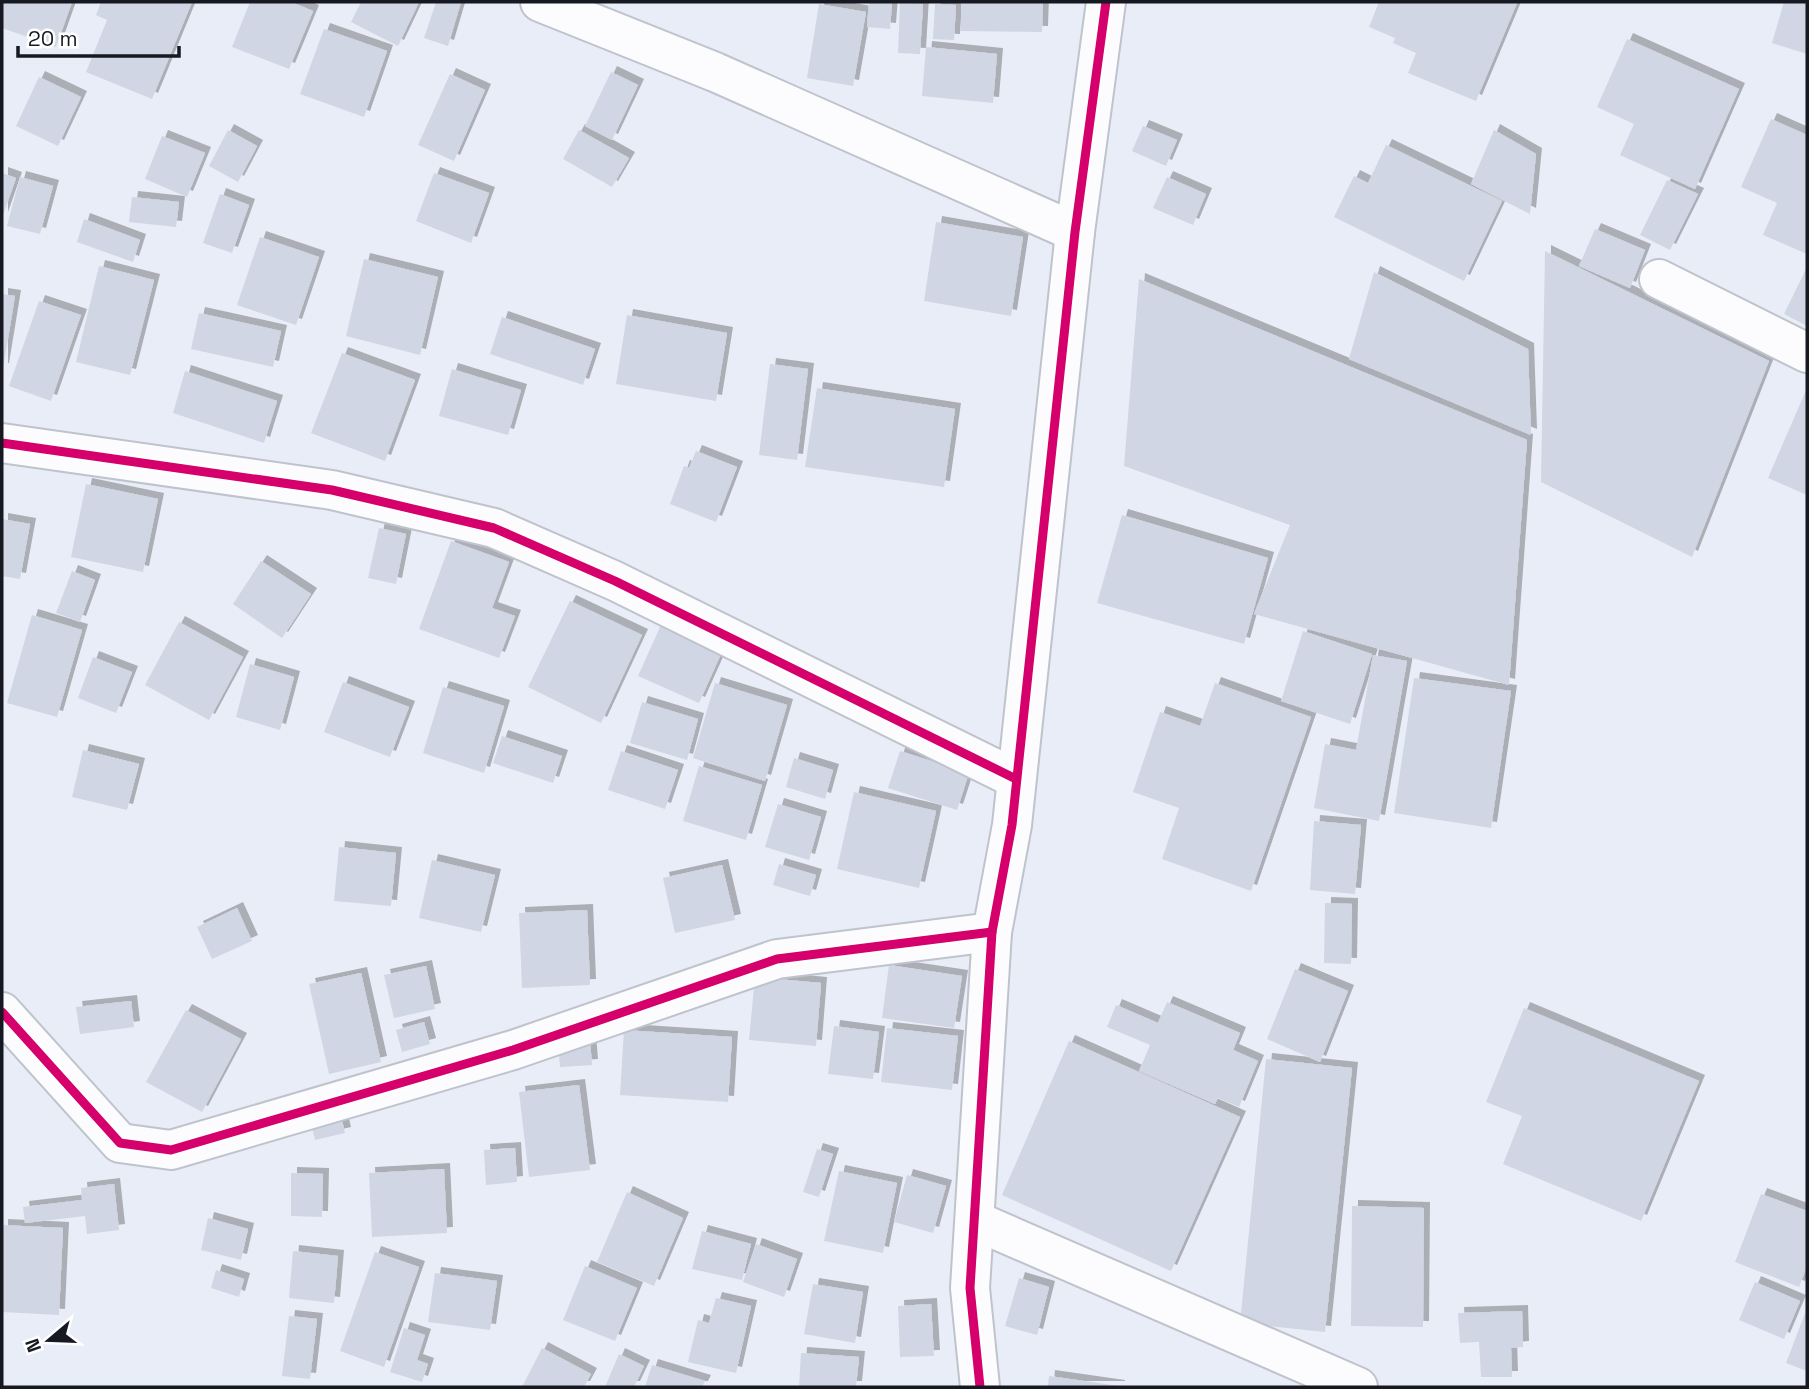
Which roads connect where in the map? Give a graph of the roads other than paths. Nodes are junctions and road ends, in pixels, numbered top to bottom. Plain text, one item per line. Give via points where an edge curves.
1 (540, 2) edge
2 (1106, 2) edge
3 (1075, 232) junction
4 (1659, 279) dead end
5 (1807, 353) edge
6 (2, 443) edge
7 (1016, 779) junction
8 (992, 932) junction
9 (2, 1012) edge
10 (976, 1221) junction
11 (980, 1387) edge
12 (1358, 1387) edge

1 - 3 street via 715,72
2 - 3 street
3 - 7 street
4 - 5 street
6 - 7 street via 332,490 494,528 615,581
7 - 8 street
8 - 9 street via 777,959 513,1050 171,1150 120,1143
8 - 10 street
10 - 11 street via 970,1289
10 - 12 street

